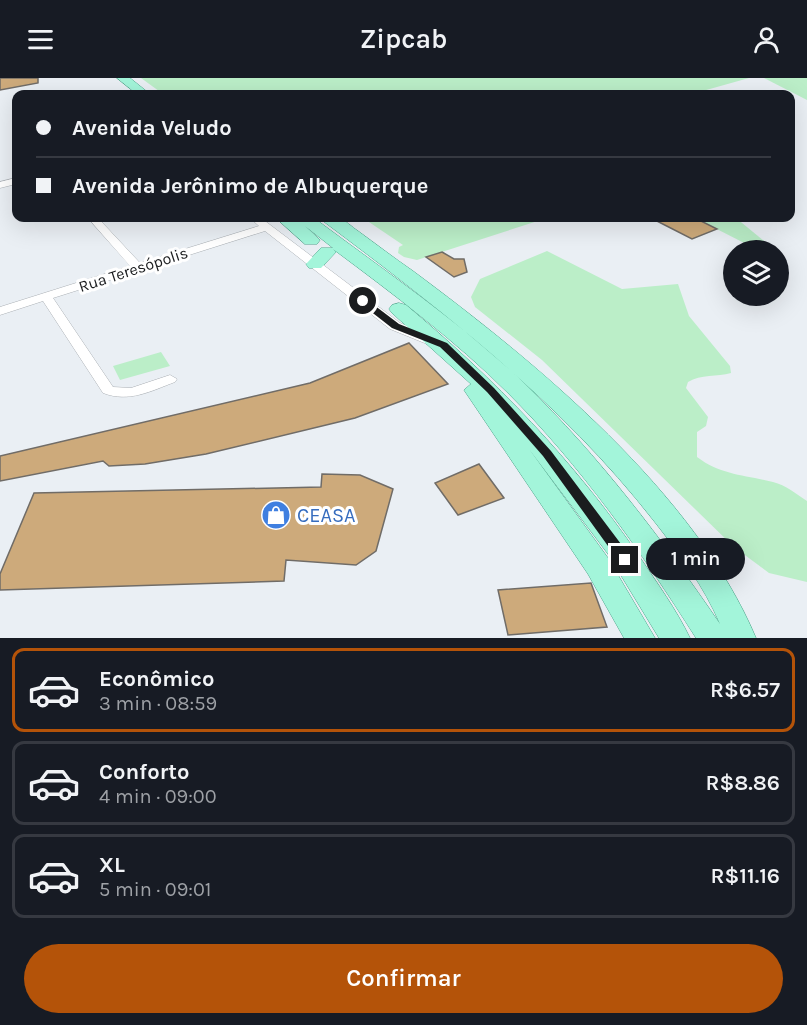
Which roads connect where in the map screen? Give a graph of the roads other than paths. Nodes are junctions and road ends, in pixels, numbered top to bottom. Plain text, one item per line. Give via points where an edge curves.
1 (113, 79) edge
2 (124, 90) edge
3 (136, 90) edge
4 (97, 222) edge
5 (260, 222) edge
6 (288, 222) edge
7 (309, 222) edge
8 (334, 222) edge
9 (266, 226) junction
10 (321, 258) junction
11 (138, 268) junction
12 (46, 297) junction
13 (0, 311) edge
14 (444, 345) junction
15 (170, 379) dead end
16 (640, 638) edge
17 (675, 638) edge
18 (713, 638) edge
19 (741, 638) edge

1 - 2 main road
1 - 3 main road
4 - 11 street
5 - 9 street
6 - 10 main road
7 - 18 main road via 452,332 512,384 614,500
8 - 19 main road via 501,348 601,439 699,560 723,596
9 - 10 street
9 - 11 street, Rua Teresópolis
10 - 14 main road
11 - 12 street, Rua Teresópolis
12 - 13 street, Rua Teresópolis
12 - 15 street via 108,390 128,393
14 - 16 main road via 581,540
14 - 17 main road via 547,453 636,576

